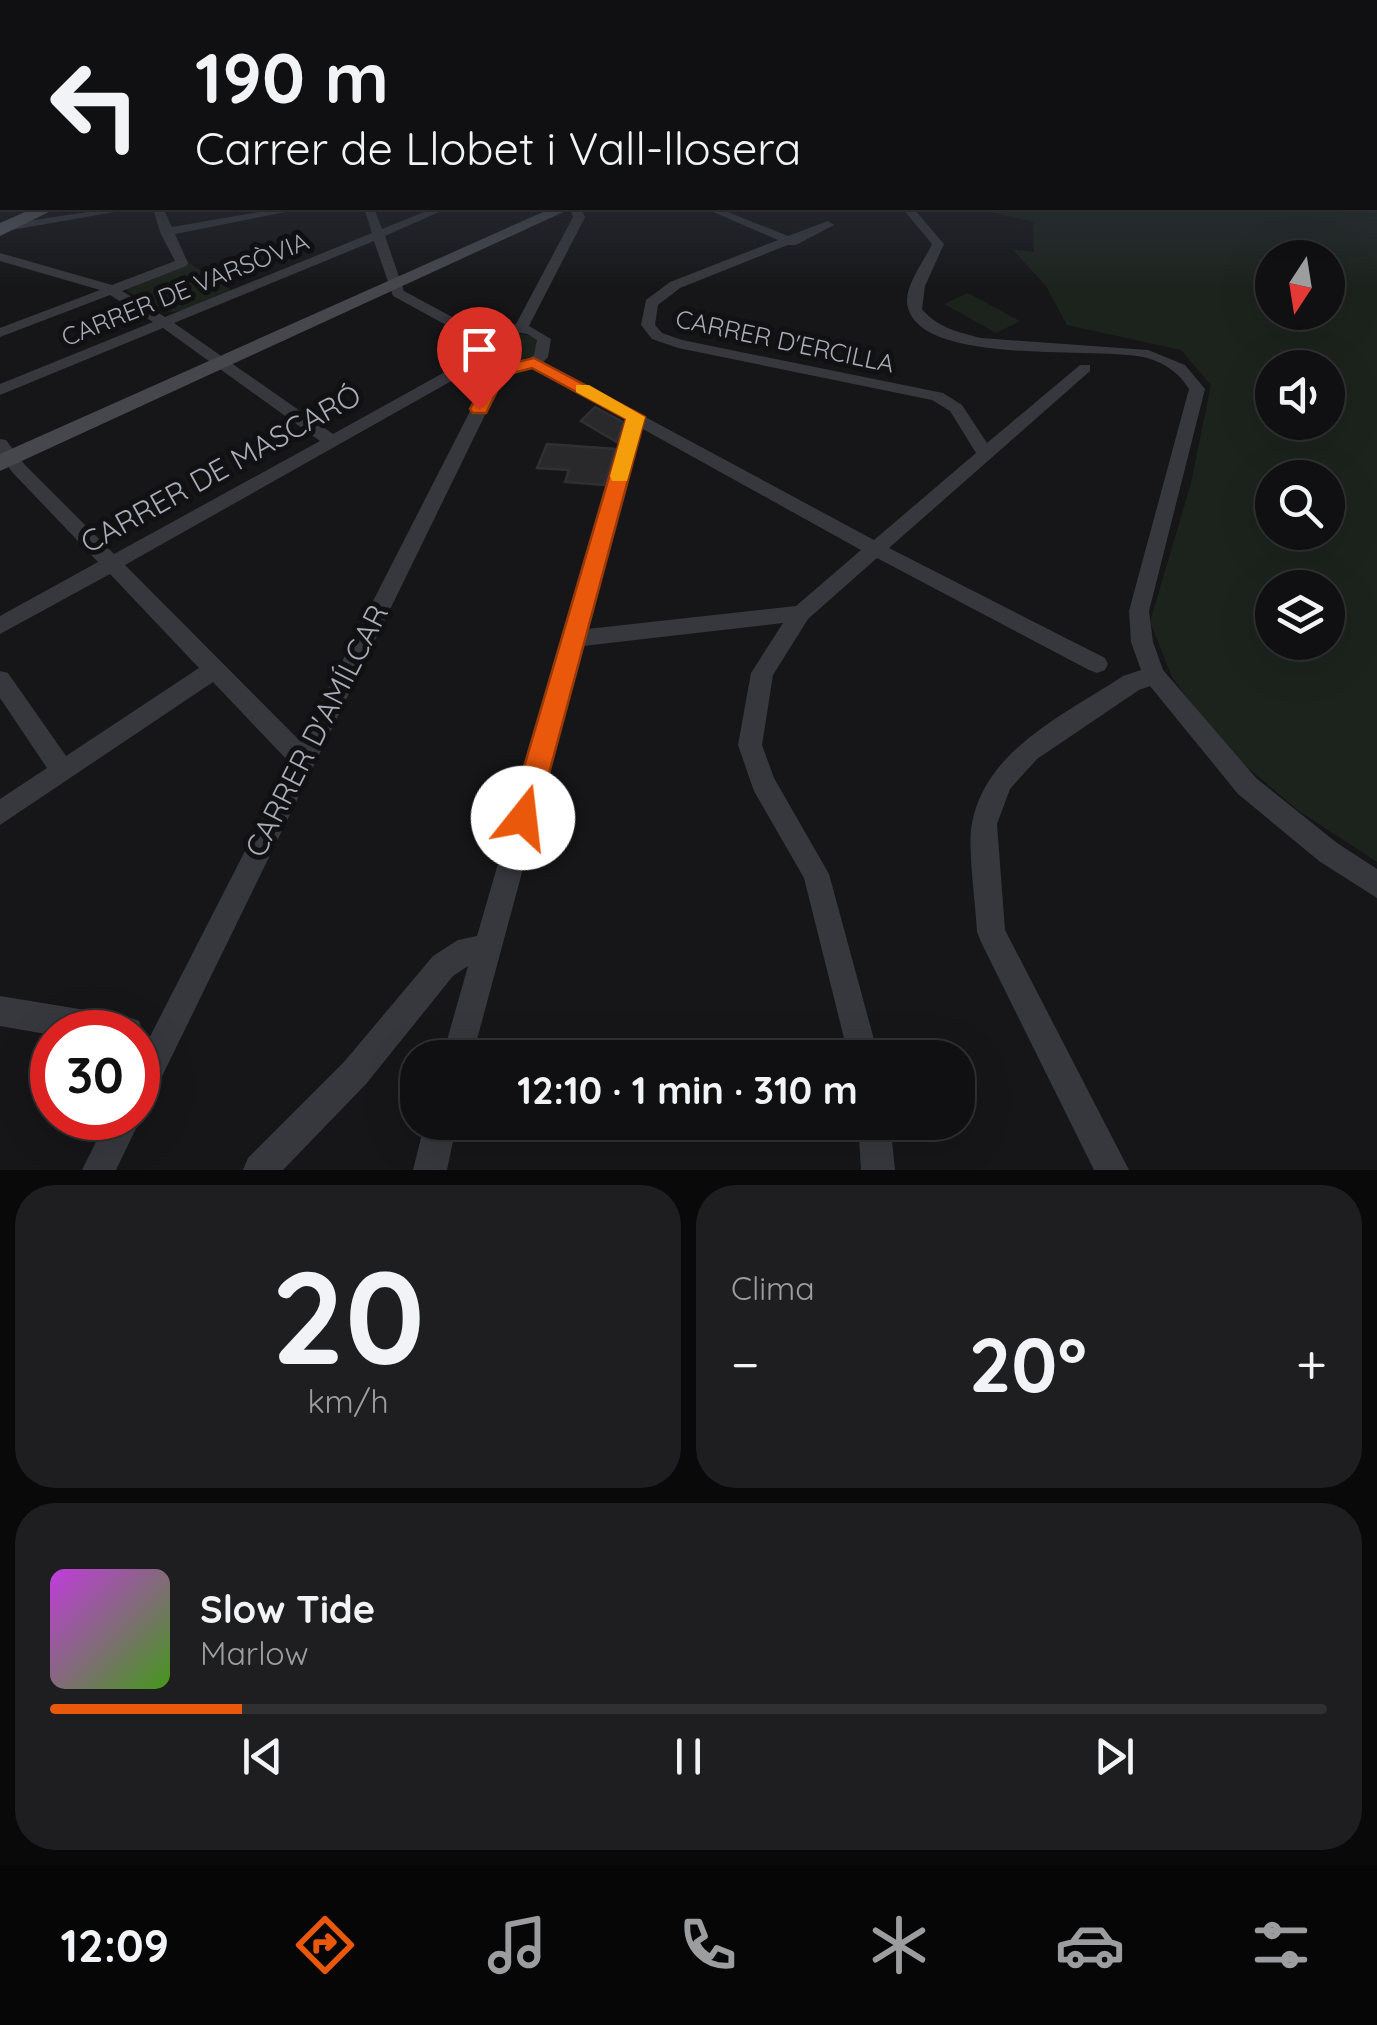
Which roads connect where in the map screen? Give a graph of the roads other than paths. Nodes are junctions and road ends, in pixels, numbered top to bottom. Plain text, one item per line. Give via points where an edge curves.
1 (44, 210) edge
2 (120, 210) edge
3 (159, 210) edge
4 (289, 210) edge
5 (369, 210) edge
6 (438, 210) edge
7 (560, 210) edge
8 (577, 210) edge
9 (713, 210) edge
10 (908, 210) edge
11 (828, 225) dead end
12 (1, 230) edge
13 (166, 232) junction
14 (378, 234) junction
15 (792, 242) junction
16 (0, 258) edge
17 (394, 285) junction
18 (111, 290) junction
19 (163, 322) junction
20 (521, 328) junction
21 (0, 333) edge
22 (476, 336) junction
23 (223, 363) junction
24 (534, 363) junction
25 (470, 364) junction
26 (1085, 368) dead end
27 (498, 372) junction
28 (0, 390) edge
29 (636, 417) junction
30 (332, 441) junction
31 (4, 455) edge
32 (986, 455) junction
33 (875, 549) junction
34 (114, 563) junction
35 (801, 613) junction
36 (0, 626) edge
37 (573, 639) junction
38 (1097, 664) dead end
39 (215, 668) junction
40 (1154, 675) junction
41 (0, 680) edge
42 (302, 759) junction
43 (63, 772) junction
44 (0, 814) edge
45 (1377, 885) edge
46 (485, 952) junction
47 (0, 1011) edge
48 (30, 1016) edge
49 (160, 1019) edge
50 (462, 1040) edge
51 (859, 1040) edge
52 (114, 1140) edge
53 (438, 1140) edge
54 (876, 1140) edge
55 (99, 1170) edge
56 (260, 1170) edge
57 (430, 1170) edge
58 (878, 1170) edge
59 (1112, 1170) edge

1 - 12 main road
2 - 12 street
3 - 13 street
4 - 13 street
5 - 14 street
6 - 14 street, CARRER DE VARSÒVIA
7 - 17 street
8 - 20 street via 579,217
9 - 15 street
10 - 40 street via 937,238 914,302 935,330 966,341 1158,356 1188,372 1198,390 1139,611
11 - 15 street, CARRER D'ERCILLA
13 - 18 street via 182,263
14 - 17 street
14 - 19 street, CARRER DE VARSÒVIA
15 - 32 street, CARRER D'ERCILLA via 675,285 651,303 648,325 678,344 937,396 956,408
16 - 18 street
17 - 22 street
17 - 23 street
18 - 19 street
18 - 21 street
19 - 23 street
19 - 28 street, CARRER DE VARSÒVIA
20 - 22 street
20 - 24 street via 546,345
22 - 25 street via 464,352
23 - 30 street
23 - 31 street
24 - 27 street
24 - 29 street
25 - 27 street
25 - 30 street, CARRER DE MASCARÓ
26 - 32 street
27 - 42 street, CARRER D'AMÍLCAR
29 - 33 street
29 - 37 street
30 - 34 street, CARRER DE MASCARÓ
31 - 34 street
32 - 33 street
33 - 35 street
33 - 38 street
34 - 36 street, CARRER DE MASCARÓ
34 - 39 street
35 - 37 street
35 - 51 street via 762,672 750,745 763,783 816,874
37 - 46 street
39 - 42 street
39 - 43 street
40 - 45 street via 1247,786
40 - 59 street via 1029,750 1001,782 984,824 991,932
41 - 43 street
42 - 49 street, CARRER D'AMÍLCAR
43 - 44 street
46 - 50 street
46 - 56 street via 468,950 442,966 355,1073
47 - 48 street
52 - 55 street
53 - 57 street
54 - 58 street

